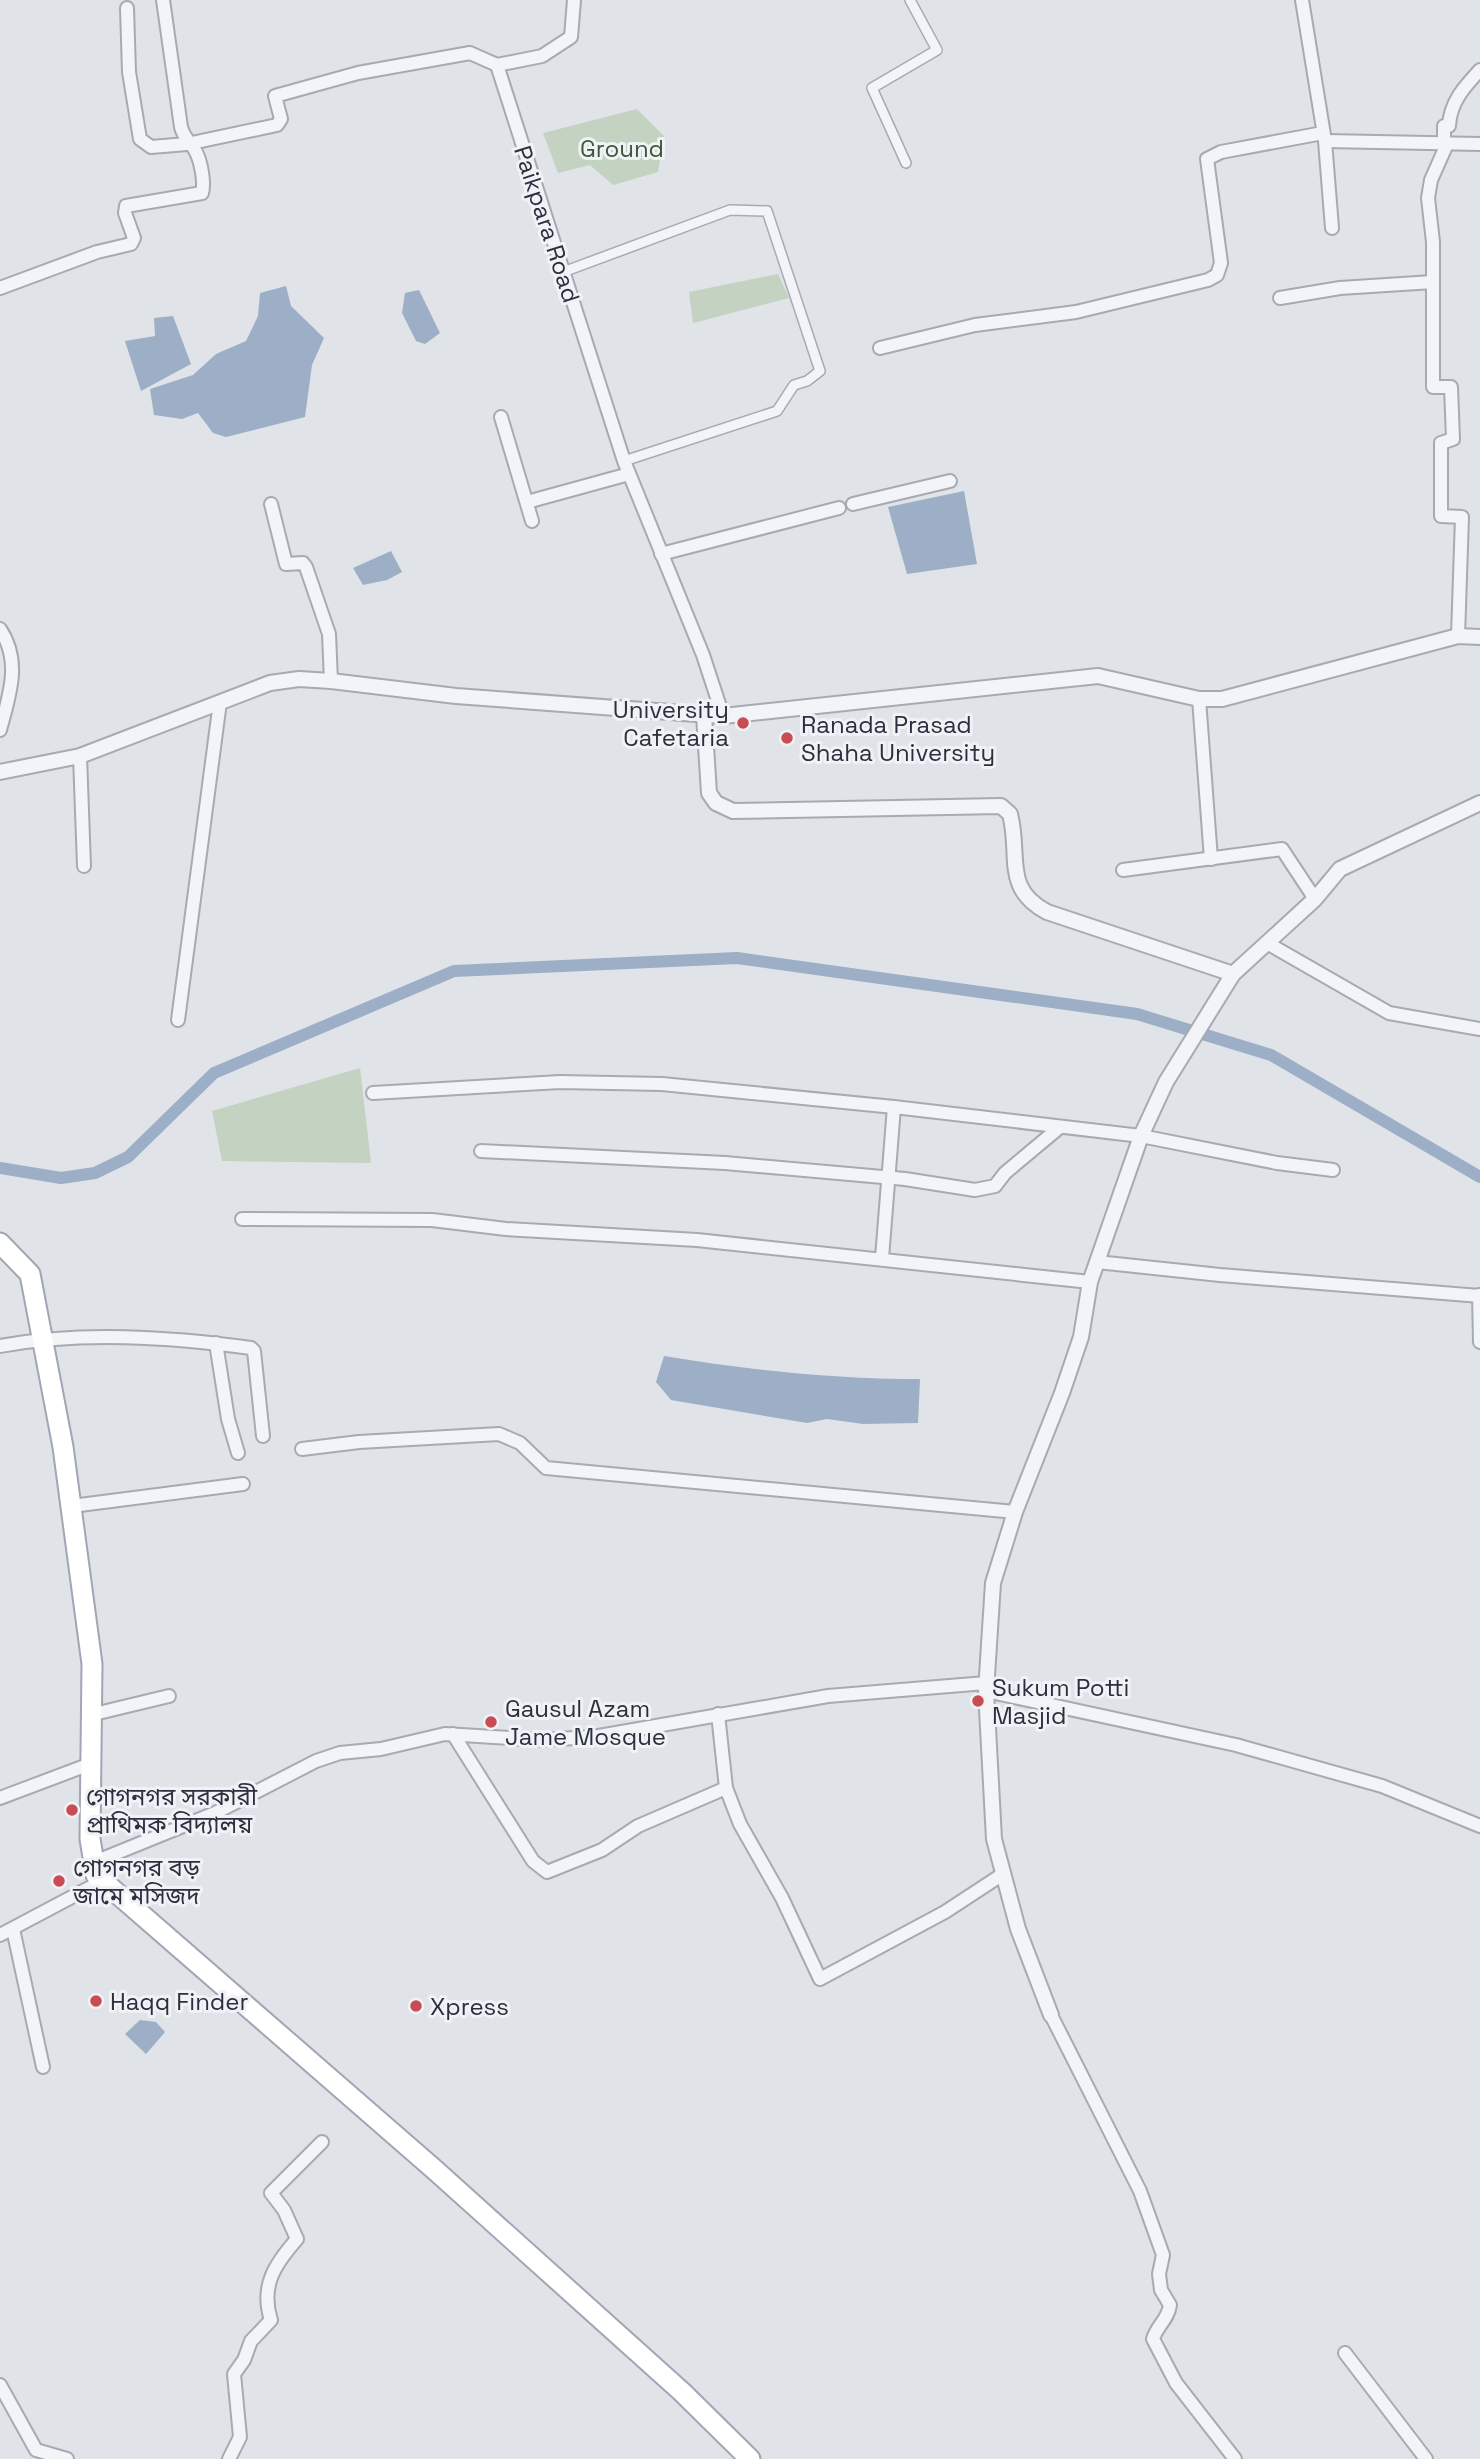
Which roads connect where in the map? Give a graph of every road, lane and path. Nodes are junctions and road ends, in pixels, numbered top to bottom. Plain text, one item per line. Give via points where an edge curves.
1 (163, 0) edge
2 (574, 0) edge
3 (910, 0) edge
4 (1302, 0) edge
5 (127, 8) dead end
6 (496, 65) junction
7 (1480, 70) edge
8 (1324, 137) junction
9 (187, 144) junction
10 (1446, 144) junction
11 (1480, 144) edge
12 (906, 163) dead end
13 (1332, 228) dead end
14 (563, 272) junction
15 (1433, 282) junction
16 (0, 288) edge
17 (1280, 298) dead end
18 (880, 348) dead end
19 (501, 417) dead end
20 (624, 461) junction
21 (629, 474) junction
22 (950, 481) dead end
23 (527, 502) junction
24 (271, 504) dead end
25 (853, 504) dead end
26 (839, 508) dead end
27 (532, 521) dead end
28 (661, 554) junction
29 (0, 629) edge
30 (1458, 636) junction
31 (1480, 638) edge
32 (331, 681) junction
33 (1199, 699) junction
34 (220, 702) junction
35 (704, 715) junction
36 (723, 716) junction
37 (0, 730) edge
38 (80, 756) junction
39 (0, 772) edge
40 (1480, 803) edge
41 (1211, 859) junction
42 (84, 866) dead end
43 (1122, 870) dead end
44 (1315, 898) junction
45 (1267, 943) junction
46 (1233, 974) junction
47 (178, 1020) dead end
48 (1480, 1029) edge
49 (373, 1093) dead end
50 (894, 1107) junction
51 (1060, 1127) junction
52 (1141, 1136) junction
53 (481, 1151) dead end
54 (1333, 1170) dead end
55 (887, 1178) junction
56 (242, 1219) dead end
57 (0, 1243) edge
58 (882, 1258) junction
59 (1097, 1262) junction
60 (1090, 1283) junction
61 (1479, 1296) edge
62 (43, 1338) junction
63 (1480, 1342) edge
64 (216, 1343) junction
65 (0, 1346) edge
66 (263, 1436) dead end
67 (302, 1449) dead end
68 (238, 1453) dead end
69 (243, 1484) dead end
70 (72, 1506) junction
71 (1015, 1513) junction
72 (986, 1687) junction
73 (169, 1696) dead end
74 (718, 1713) junction
75 (90, 1715) junction
76 (453, 1734) junction
77 (90, 1764) junction
78 (726, 1788) junction
79 (0, 1798) edge
80 (1479, 1822) edge
81 (92, 1863) junction
82 (1003, 1874) junction
83 (102, 1881) junction
84 (13, 1929) junction
85 (0, 1935) edge
86 (1051, 2015) joint
87 (43, 2067) dead end
88 (322, 2142) dead end
89 (1345, 2353) dead end
90 (0, 2385) edge
91 (67, 2459) edge
92 (229, 2459) edge
93 (750, 2459) edge
94 (1235, 2459) edge
95 (1426, 2459) edge

1 - 9 street
2 - 6 street via 571,37 542,56
3 - 12 street via 937,50 872,88
4 - 8 street
5 - 9 street via 129,72 142,142 151,147
6 - 9 street via 470,53 339,78 275,96 281,120 277,125
6 - 14 street, Paikpara Road
7 - 10 street via 1469,79 1452,108 1449,126 1444,126
8 - 10 street
8 - 13 street
8 - 18 street via 1221,152 1207,159 1221,263 1217,275 1208,280 1099,307 975,326
9 - 16 street via 196,151 202,193 126,206 134,239 131,244
10 - 11 street
10 - 15 street via 1428,198
14 - 20 street, Paikpara Road
14 - 20 street via 730,210 767,211 820,371 794,385 777,411
15 - 17 street via 1340,288
15 - 30 street via 1433,387 1451,387 1453,439 1441,443 1441,516 1462,517
19 - 23 street
20 - 21 street, Paikpara Road
21 - 23 street
21 - 28 street, Paikpara Road
22 - 25 street
23 - 27 street
24 - 32 street via 284,561 290,566 303,563 329,634
26 - 28 street
28 - 36 street, Paikpara Road
29 - 37 street via 8,642 13,670
30 - 31 street
30 - 33 street via 1222,699
32 - 34 street via 270,683
32 - 35 street via 456,696
33 - 36 street via 1098,676
33 - 41 street
34 - 38 street
34 - 47 street
35 - 36 street
35 - 46 street via 709,793 716,803 733,811 771,813 1001,806 1010,814 1017,879 1029,903
38 - 39 street
38 - 42 street
40 - 44 street via 1340,869
41 - 43 street
41 - 44 street via 1282,849
44 - 45 street
45 - 46 street
45 - 48 street via 1390,1013
46 - 52 street via 1166,1082
49 - 50 street via 561,1082 662,1084
50 - 51 street
50 - 55 street
51 - 52 street
51 - 55 street via 995,1186 951,1189
52 - 54 street
52 - 59 street
53 - 55 street via 725,1163
55 - 58 street
56 - 58 street via 432,1220
57 - 62 main road via 30,1274
58 - 60 street
59 - 60 street
59 - 61 street
60 - 71 street via 1073,1360
61 - 63 street
62 - 64 street
62 - 65 street
62 - 70 main road
64 - 66 street via 254,1351
64 - 68 street
67 - 71 street via 499,1434 520,1443 546,1468
69 - 70 street
70 - 75 main road via 92,1664
71 - 72 street via 993,1583
72 - 74 street via 828,1696
72 - 80 street via 1236,1745 1382,1786
72 - 82 street via 994,1839
73 - 75 street
74 - 76 street via 593,1737 540,1740
74 - 78 street
75 - 77 main road
76 - 78 street via 533,1861 547,1872 603,1850 638,1826
76 - 81 street via 316,1760 215,1813
77 - 79 street
77 - 81 main road
78 - 82 street via 820,1979 945,1912
81 - 83 main road
82 - 86 street via 1018,1929
83 - 84 street
83 - 93 main road via 455,2188
84 - 85 street
84 - 87 street
86 - 94 street via 1131,2169 1163,2255 1161,2290 1170,2305 1168,2317 1153,2339 1176,2383
88 - 92 street via 271,2193 297,2239 276,2262 265,2301 271,2320 251,2341 234,2374 240,2437
89 - 95 street
90 - 91 street via 36,2450

